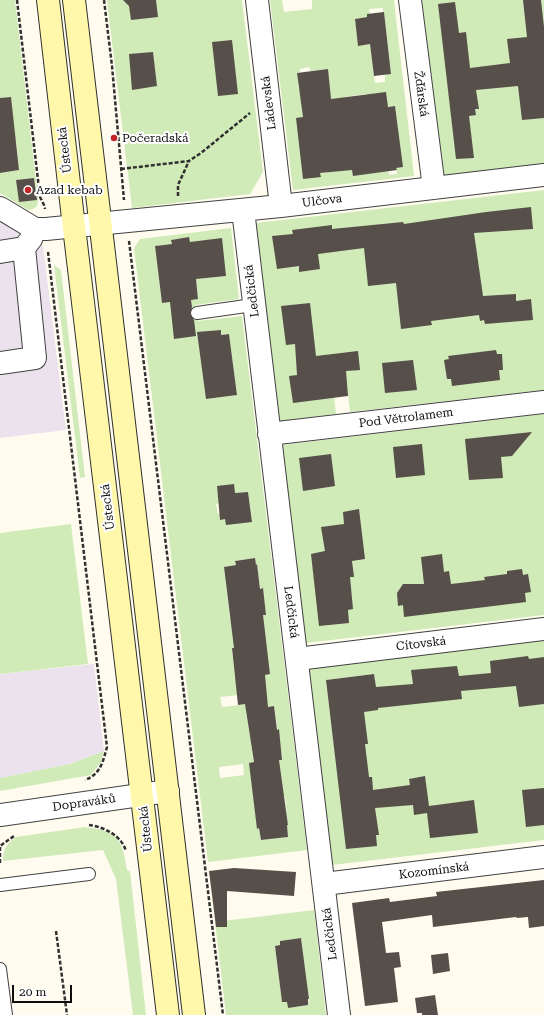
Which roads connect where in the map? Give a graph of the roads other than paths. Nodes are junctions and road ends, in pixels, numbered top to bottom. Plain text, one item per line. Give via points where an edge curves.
1 (48, 0) edge
2 (74, 0) edge
3 (257, 0) edge
4 (410, 0) edge
5 (544, 175) edge
6 (434, 188) junction
7 (281, 206) junction
8 (0, 208) edge
9 (243, 210) junction
10 (40, 220) junction
11 (100, 224) junction
12 (74, 227) junction
13 (24, 248) junction
14 (0, 252) edge
15 (253, 305) junction
16 (196, 313) dead end
17 (0, 363) edge
18 (544, 402) edge
19 (269, 434) junction
20 (544, 629) edge
21 (297, 659) junction
22 (168, 791) junction
23 (142, 795) junction
24 (0, 815) edge
25 (544, 857) edge
26 (89, 874) dead end
27 (324, 884) junction
28 (0, 885) edge
29 (0, 969) edge
30 (6, 1015) edge
31 (168, 1015) edge
32 (194, 1015) edge
33 (339, 1015) edge

1 - 12 main road, Ústecká
2 - 11 main road
3 - 7 street, Ládevská
4 - 6 street, Žďárská
5 - 6 street, Ulčova
6 - 7 street, Ulčova
7 - 9 street, Ulčova
8 - 10 street
9 - 11 street, Ulčova
9 - 15 street, Ledčická
10 - 12 street, Ulčova via 46,229
10 - 13 street
11 - 12 street, Ulčova
11 - 22 main road
12 - 23 main road, Ústecká
13 - 14 street
13 - 17 street via 35,358
15 - 16 lane
15 - 19 street, Ledčická
18 - 19 street, Pod Větrolamem
19 - 21 street, Ledčická
20 - 21 street, Cítovská
21 - 27 street, Ledčická
22 - 23 street, Dopraváků
22 - 32 main road
23 - 24 street, Dopraváků
23 - 31 main road, Ústecká
25 - 27 street, Kozomínská
26 - 28 lane
27 - 33 street, Ledčická
29 - 30 lane

